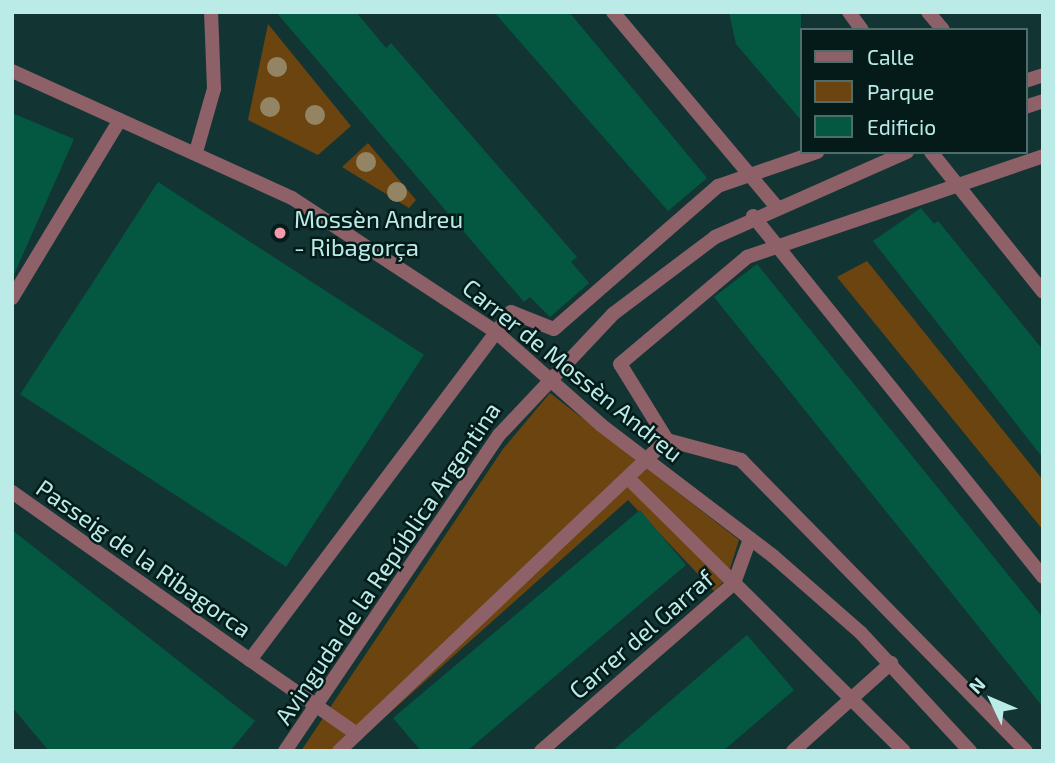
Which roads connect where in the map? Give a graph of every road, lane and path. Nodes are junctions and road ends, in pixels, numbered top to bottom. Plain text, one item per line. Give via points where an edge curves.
1 (211, 12) edge
2 (613, 12) edge
3 (849, 12) edge
4 (928, 12) edge
5 (861, 28) edge
6 (941, 28) edge
7 (12, 71) edge
8 (120, 120) junction
9 (196, 152) junction
10 (811, 154) edge
11 (902, 154) edge
12 (933, 154) edge
13 (1043, 156) edge
14 (750, 175) junction
15 (957, 185) junction
16 (776, 206) junction
17 (753, 216) junction
18 (778, 246) junction
19 (1043, 292) edge
20 (12, 298) edge
21 (496, 331) junction
22 (548, 378) junction
23 (667, 440) junction
24 (646, 460) junction
25 (628, 478) junction
26 (12, 492) edge
27 (750, 539) junction
28 (1043, 577) edge
29 (734, 583) junction
30 (250, 660) junction
31 (891, 663) junction
32 (851, 699) junction
33 (318, 707) junction
34 (357, 734) junction
35 (285, 751) edge
36 (339, 751) edge
37 (541, 751) edge
38 (793, 751) edge
39 (904, 751) edge
40 (970, 751) edge
41 (1026, 751) edge

1 - 9 street via 214,89
2 - 14 street
3 - 5 street
4 - 6 street
7 - 8 street, Carrer de Mossèn Andreu
8 - 9 street, Carrer de Mossèn Andreu
8 - 20 street
9 - 21 street, Carrer de Mossèn Andreu via 349,231
10 - 14 street
11 - 16 street, Avinguda de la República Argentina
12 - 15 street
13 - 15 street
14 - 16 street
14 - 21 street via 718,186 554,329 511,312
15 - 18 street
15 - 19 street
16 - 17 street, Avinguda de la República Argentina
17 - 18 street
17 - 22 street, Avinguda de la República Argentina via 643,287
18 - 23 street via 747,257 620,364
18 - 28 street
21 - 22 street, Carrer de Mossèn Andreu
21 - 30 street
22 - 24 street, Carrer de Mossèn Andreu
22 - 33 street, Avinguda de la República Argentina via 475,469
23 - 24 street
23 - 41 street via 741,460
24 - 25 street
24 - 27 street, Carrer de Mossèn Andreu
25 - 29 street
25 - 34 street
26 - 30 street, Passeig de la Ribagorca
27 - 29 street, Carrer del Garraf
27 - 31 street, Carrer de Mossèn Andreu
29 - 32 street
29 - 37 street, Carrer del Garraf
30 - 33 street, Passeig de la Ribagorca
31 - 32 street
31 - 40 street, Carrer de Mossèn Andreu
32 - 38 street
32 - 39 street
33 - 34 street, Passeig de la Ribagorca
33 - 35 street, Avinguda de la República Argentina
34 - 36 street

